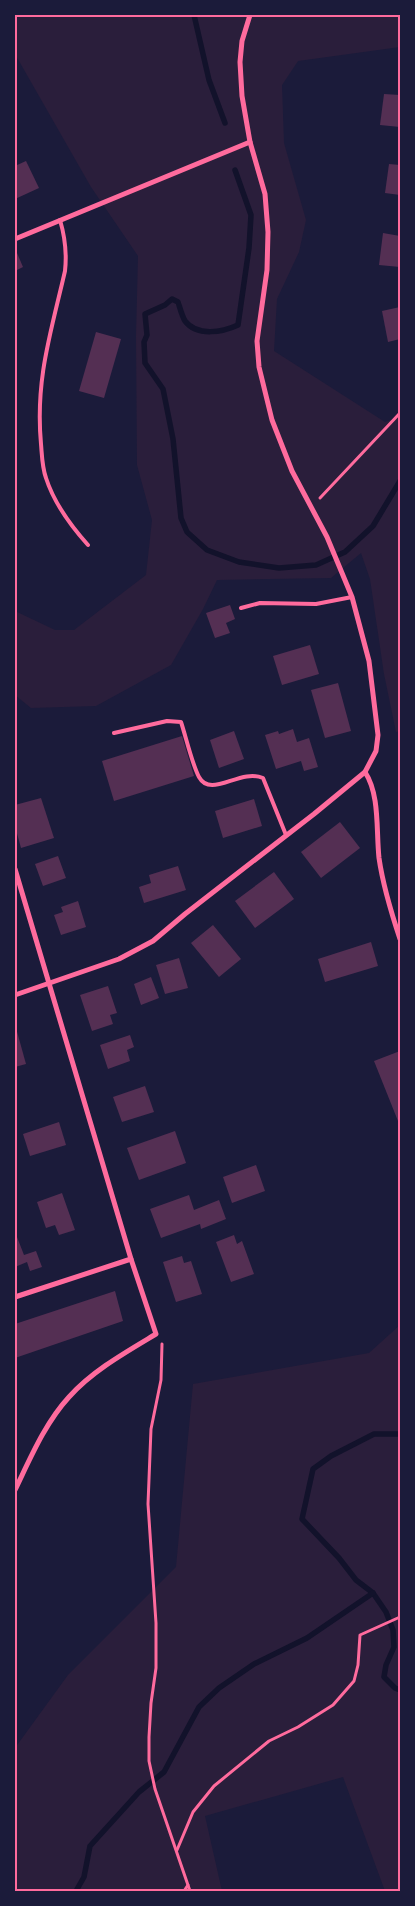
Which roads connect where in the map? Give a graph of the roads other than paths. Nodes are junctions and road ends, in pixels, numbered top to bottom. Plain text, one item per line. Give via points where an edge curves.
1 (250, 15) edge
2 (250, 142) junction
3 (60, 220) junction
4 (15, 239) edge
5 (88, 546) dead end
6 (352, 597) junction
7 (241, 608) dead end
8 (114, 733) dead end
9 (365, 772) junction
10 (286, 835) junction
11 (15, 869) edge
12 (400, 939) edge
13 (49, 983) junction
14 (15, 995) edge
15 (131, 1259) junction
16 (15, 1297) edge
17 (15, 1490) edge

1 - 2 street via 240,62
2 - 3 street
2 - 6 street via 265,194 268,232 267,270 257,341 259,367 272,420 292,471 327,537
3 - 4 street
3 - 5 lane via 65,238 66,271 43,363 39,423 46,478 70,524
6 - 7 lane via 316,604 260,603
6 - 9 street via 370,661 378,735 376,751
8 - 10 lane via 167,721 180,722 199,778 207,785 215,786 244,775 263,778
9 - 10 street
9 - 12 street via 372,783 379,859 387,900
10 - 13 street via 153,941 119,959
11 - 13 street
13 - 14 street
13 - 15 street
15 - 16 street
15 - 17 street via 156,1334 109,1362 69,1396 52,1419

